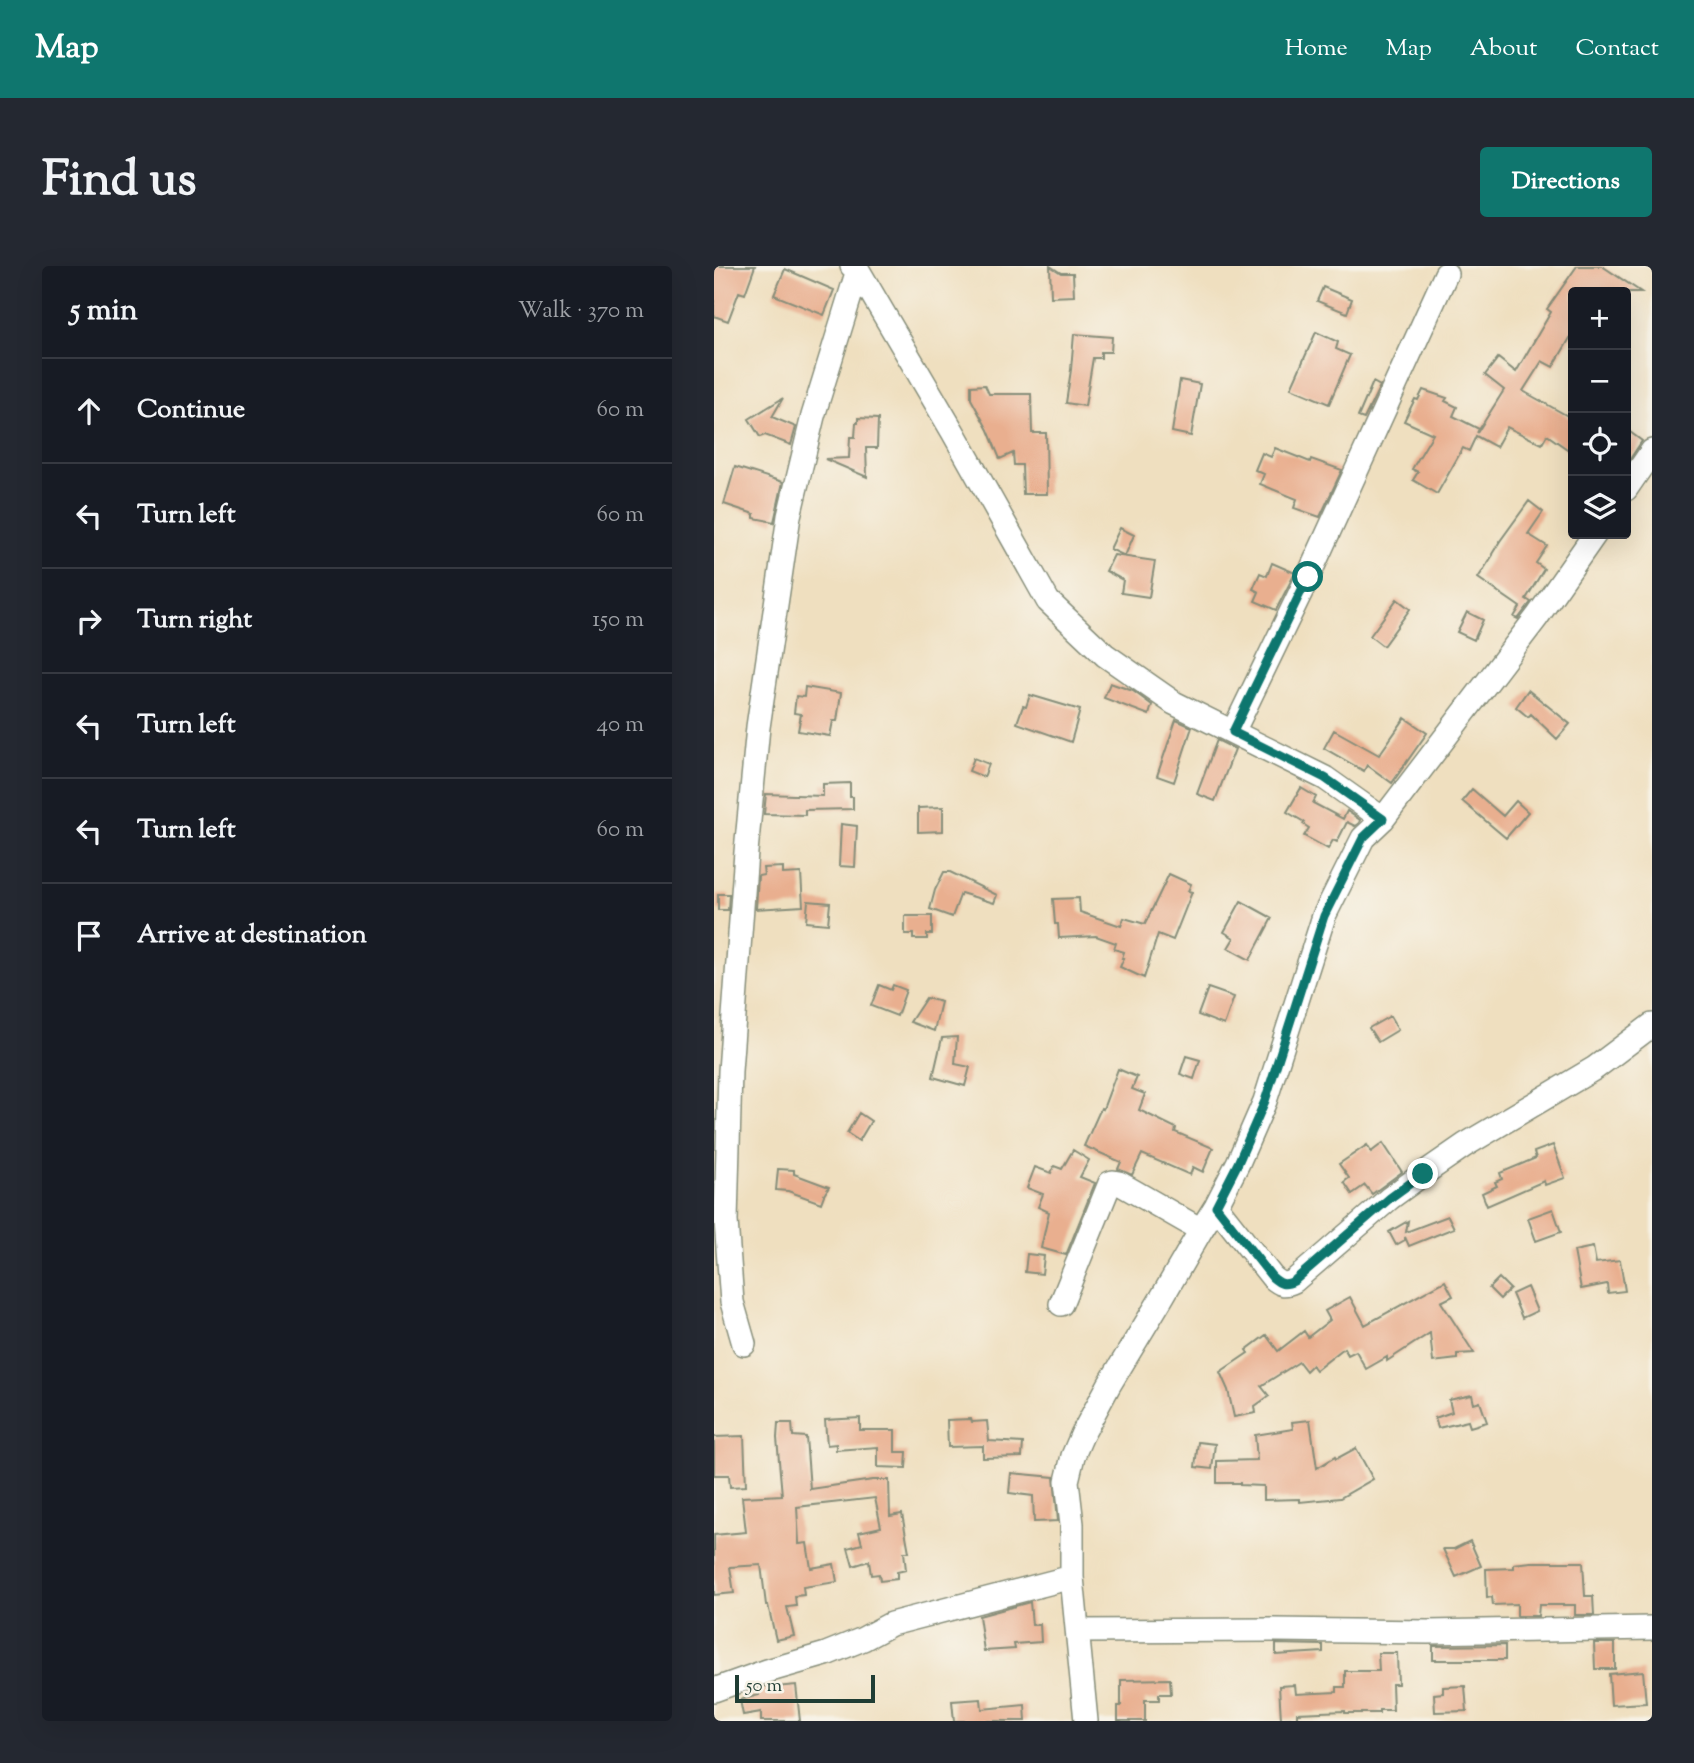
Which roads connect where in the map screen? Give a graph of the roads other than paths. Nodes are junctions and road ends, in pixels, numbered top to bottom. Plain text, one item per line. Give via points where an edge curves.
1 (855, 268) edge
2 (1446, 274) dead end
3 (1652, 451) edge
4 (1631, 482) edge
5 (1592, 539) edge
6 (1233, 732) junction
7 (1383, 819) junction
8 (1652, 1025) edge
9 (1216, 1206) junction
10 (1200, 1230) junction
11 (1061, 1304) dead end
12 (744, 1344) dead end
13 (1072, 1577) junction
14 (1652, 1628) edge
15 (1078, 1630) junction
16 (714, 1690) edge
17 (1086, 1721) edge

1 - 6 street via 1048,601 1105,655 1174,703
1 - 12 street via 789,516 758,727 730,1071 726,1221 732,1303
2 - 6 street
3 - 4 street
5 - 7 street
6 - 7 street via 1325,778
7 - 9 street via 1363,838 1324,916 1265,1101
8 - 9 street via 1595,1068 1423,1174 1286,1285 1272,1277
9 - 10 street
10 - 11 street via 1119,1183 1110,1183
10 - 13 street via 1073,1456 1067,1481
13 - 15 street
13 - 16 street via 891,1624 825,1654
14 - 15 street
15 - 17 street

